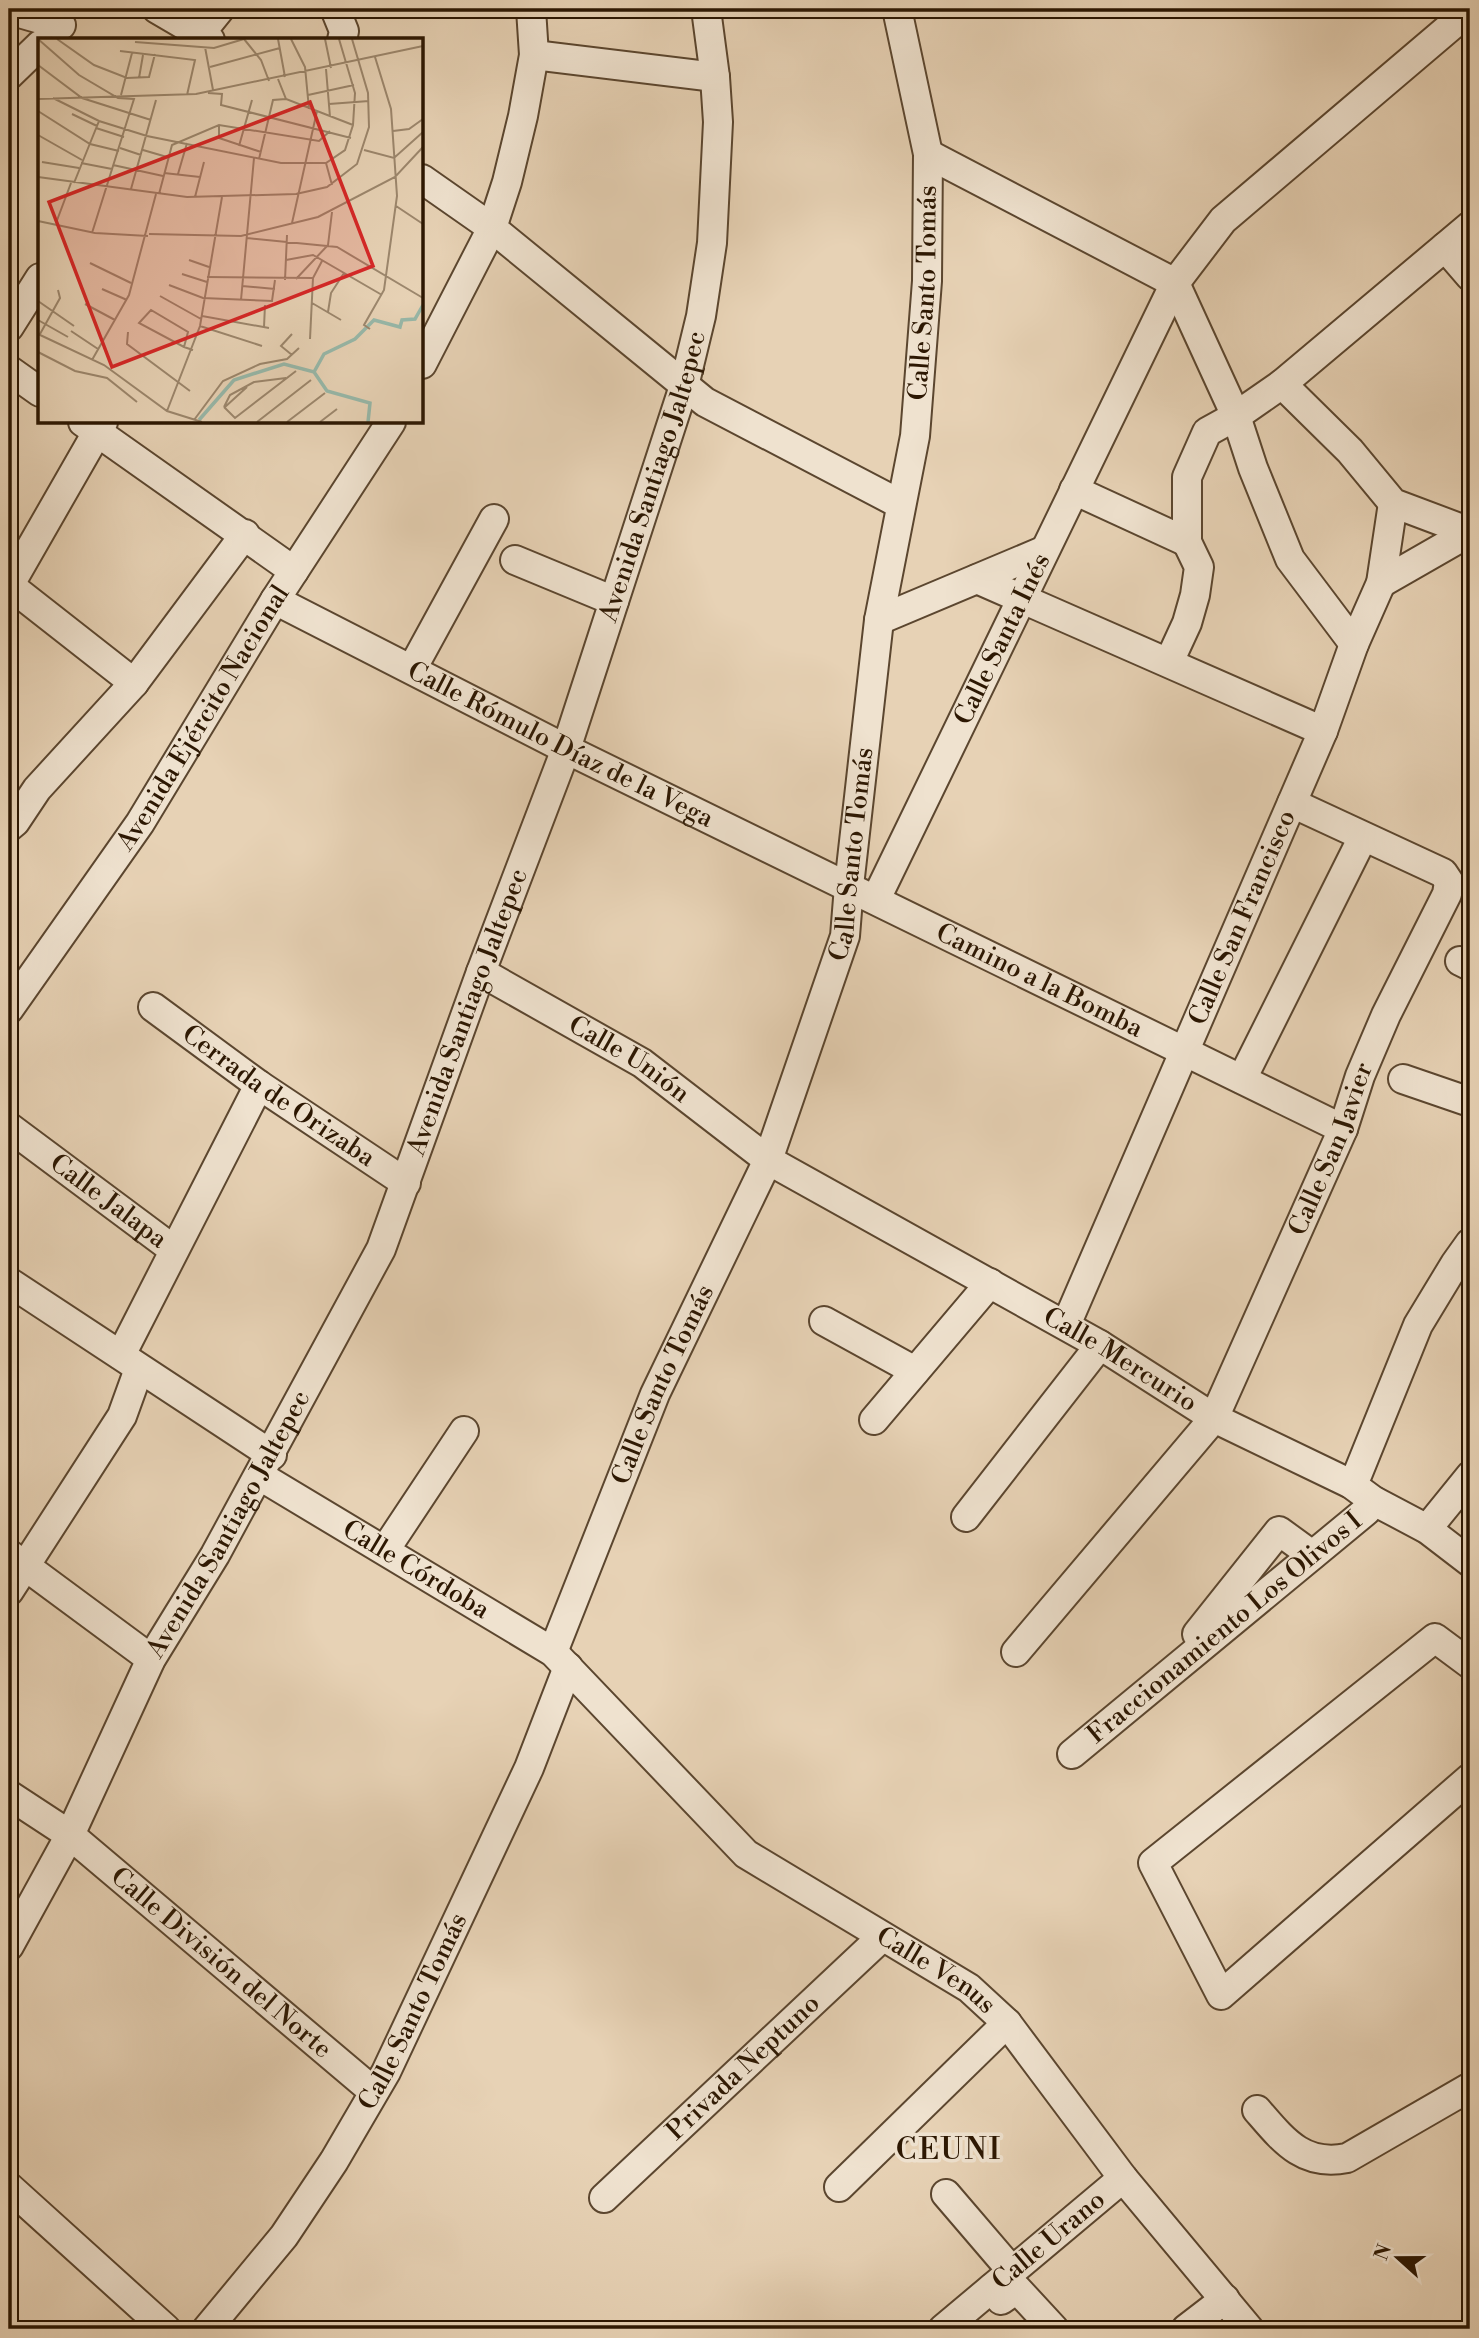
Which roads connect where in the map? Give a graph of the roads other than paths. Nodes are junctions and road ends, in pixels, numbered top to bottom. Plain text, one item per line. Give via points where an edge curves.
1 (158, 9) edge
2 (220, 9) edge
3 (335, 9) edge
4 (531, 9) edge
5 (706, 9) edge
6 (897, 9) edge
7 (9, 10) edge
8 (1470, 10) edge
9 (60, 25) edge
10 (202, 38) edge
11 (342, 38) edge
12 (38, 47) edge
13 (534, 55) junction
14 (9, 75) edge
15 (715, 77) junction
16 (928, 154) junction
17 (424, 180) edge
18 (1470, 226) edge
19 (492, 228) junction
20 (1445, 247) junction
21 (1470, 276) edge
22 (38, 281) edge
23 (1175, 283) junction
24 (9, 327) edge
25 (424, 360) edge
26 (9, 370) edge
27 (1282, 384) junction
28 (684, 386) junction
29 (38, 391) edge
30 (1236, 416) junction
31 (390, 424) edge
32 (94, 425) edge
33 (1074, 490) junction
34 (1393, 503) junction
35 (900, 504) junction
36 (494, 519) dead end
37 (1470, 532) edge
38 (245, 534) junction
39 (1187, 542) junction
40 (1043, 551) junction
41 (514, 560) dead end
42 (294, 571) junction
43 (977, 579) junction
44 (1381, 583) junction
45 (9, 586) edge
46 (1021, 599) junction
47 (275, 600) junction
48 (614, 601) junction
49 (879, 620) junction
50 (1354, 644) junction
51 (1169, 662) junction
52 (412, 669) junction
53 (134, 683) junction
54 (1323, 731) junction
55 (566, 749) junction
56 (1293, 803) junction
57 (9, 827) edge
58 (1363, 838) junction
59 (849, 886) junction
60 (876, 899) junction
61 (481, 972) junction
62 (153, 1007) dead end
63 (9, 1010) edge
64 (1185, 1051) junction
65 (1241, 1079) junction
66 (1403, 1079) dead end
67 (259, 1085) junction
68 (1470, 1102) edge
69 (9, 1127) edge
70 (1343, 1129) junction
71 (768, 1160) junction
72 (406, 1183) junction
73 (1470, 1243) edge
74 (174, 1250) junction
75 (9, 1282) edge
76 (990, 1283) junction
77 (824, 1321) dead end
78 (1066, 1325) junction
79 (1100, 1345) junction
80 (130, 1362) junction
81 (915, 1371) junction
82 (1214, 1418) junction
83 (874, 1420) dead end
84 (464, 1431) dead end
85 (266, 1465) junction
86 (1470, 1476) edge
87 (1351, 1485) junction
88 (1374, 1501) junction
89 (966, 1517) dead end
90 (1427, 1529) junction
91 (385, 1550) junction
92 (1312, 1555) junction
93 (17, 1561) edge
94 (1470, 1562) edge
95 (9, 1591) edge
96 (1016, 1652) dead end
97 (151, 1658) junction
98 (561, 1659) junction
99 (1470, 1664) edge
100 (1164, 1677) junction
101 (1072, 1754) dead end
102 (1470, 1778) edge
103 (9, 1795) edge
104 (70, 1835) junction
105 (882, 1937) junction
106 (9, 1946) edge
107 (1007, 2023) junction
108 (1470, 2087) edge
109 (373, 2091) junction
110 (1257, 2110) dead end
111 (1123, 2178) junction
112 (9, 2187) edge
113 (839, 2188) dead end
114 (946, 2194) dead end
115 (604, 2198) dead end
116 (1002, 2280) junction
117 (1225, 2299) junction
118 (166, 2329) edge
119 (207, 2329) edge
120 (943, 2329) edge
121 (1054, 2329) edge
122 (1186, 2329) edge
123 (1249, 2329) edge

1 - 10 street
2 - 10 street
3 - 11 street via 344,30
4 - 13 street
5 - 15 street, Avenida Santiago Jaltepec
6 - 16 street, Calle Santo Tomás
7 - 9 street
8 - 23 street, Calle Santa Inés via 1223,220
12 - 14 street
13 - 15 street
13 - 19 street via 510,169
15 - 28 street, Avenida Santiago Jaltepec via 718,122 712,243
16 - 23 street
16 - 35 street, Calle Santo Tomás via 927,281 915,436
17 - 19 street
18 - 20 street
19 - 25 street
19 - 28 street
20 - 21 street
20 - 27 street
22 - 24 street
23 - 30 street
23 - 33 street, Calle Santa Inés
26 - 29 street
27 - 30 street
27 - 34 street via 1350,451
28 - 35 street via 705,402
28 - 48 street, Avenida Santiago Jaltepec
30 - 39 street via 1207,432 1187,477
30 - 50 street via 1290,559
31 - 42 street, Avenida Ejército Nacional
32 - 38 street
32 - 45 street
33 - 39 street
33 - 40 street, Calle Santa Inés
34 - 37 street
34 - 44 street, Calle San Francisco
35 - 49 street, Calle Santo Tomás
36 - 52 street
37 - 44 street
38 - 42 street
38 - 53 street
39 - 51 street via 1199,567 1195,595
40 - 43 street
40 - 46 street, Calle Santa Inés
41 - 48 street
42 - 47 street, Avenida Ejército Nacional
43 - 46 street
43 - 49 street
44 - 50 street, Calle San Francisco
45 - 53 street
46 - 51 street
46 - 60 street, Calle Santa Inés
47 - 52 street, Calle Rómulo Díaz de la Vega
47 - 63 street, Avenida Ejército Nacional via 140,823
48 - 55 street, Avenida Santiago Jaltepec
49 - 59 street, Calle Santo Tomás
50 - 54 street, Calle San Francisco
51 - 54 street
52 - 55 street, Calle Rómulo Díaz de la Vega
53 - 57 street via 37,789
54 - 56 street, Calle San Francisco
55 - 59 street, Calle Rómulo Díaz de la Vega
55 - 61 street, Avenida Santiago Jaltepec
56 - 58 street
56 - 64 street, Calle San Francisco
58 - 65 street
58 - 70 street, Calle San Javier via 1443,873 1450,882 1365,1063
59 - 60 street, Camino a la Bomba
59 - 71 street, Calle Santo Tomás via 845,936
60 - 64 street, Camino a la Bomba
61 - 71 street, Calle Unión via 642,1063
61 - 72 street, Avenida Santiago Jaltepec
62 - 67 street, Cerrada de Orizaba
64 - 65 street, Camino a la Bomba
64 - 78 street, Calle San Francisco
65 - 70 street, Camino a la Bomba
66 - 68 street
67 - 72 street, Cerrada de Orizaba
67 - 74 street
69 - 74 street, Calle Jalapa
70 - 82 street, Calle San Javier
71 - 76 street, Calle Mercurio
71 - 98 street, Calle Santo Tomás via 655,1394
72 - 85 street, Avenida Santiago Jaltepec via 381,1249
73 - 87 street via 1418,1325
74 - 80 street
75 - 80 street, Calle Córdoba
76 - 78 street, Calle Mercurio
76 - 81 street
77 - 81 street
78 - 79 street, Calle Mercurio
79 - 82 street, Calle Mercurio
79 - 89 street
80 - 85 street, Calle Córdoba
80 - 93 street via 122,1416
81 - 83 street
82 - 87 street, Calle Mercurio
82 - 96 street, Calle San Javier
84 - 91 street
85 - 91 street, Calle Córdoba
85 - 97 street, Avenida Santiago Jaltepec
86 - 90 street
87 - 88 street, Calle Mercurio
88 - 90 street, Calle Mercurio
88 - 92 street, Fraccionamiento Los Olivos I
90 - 94 street, Calle Mercurio
91 - 98 street, Calle Córdoba
92 - 100 street, Fraccionamiento Los Olivos I
92 - 100 street via 1279,1531
93 - 95 street
93 - 97 street
97 - 104 street, Avenida Santiago Jaltepec
98 - 105 street, Calle Venus via 746,1854
98 - 109 street, Calle Santo Tomás via 529,1768
99 - 102 street via 1435,1638 1153,1863 1222,1995
100 - 101 street, Fraccionamiento Los Olivos I
103 - 104 street, Calle División del Norte
104 - 106 street, Avenida Santiago Jaltepec
104 - 109 street, Calle División del Norte
105 - 107 street, Calle Venus via 969,1988
105 - 115 street, Privada Neptuno
107 - 111 street, Calle Venus
107 - 113 street
108 - 110 street via 1347,2158 1333,2161 1306,2157
109 - 119 street, Calle Santo Tomás via 284,2236
111 - 116 street, Calle Urano
111 - 117 street, Calle Venus
112 - 118 street
114 - 116 street
116 - 120 street, Calle Urano
116 - 121 street via 1001,2300 1017,2289
117 - 122 street
117 - 123 street, Calle Venus

